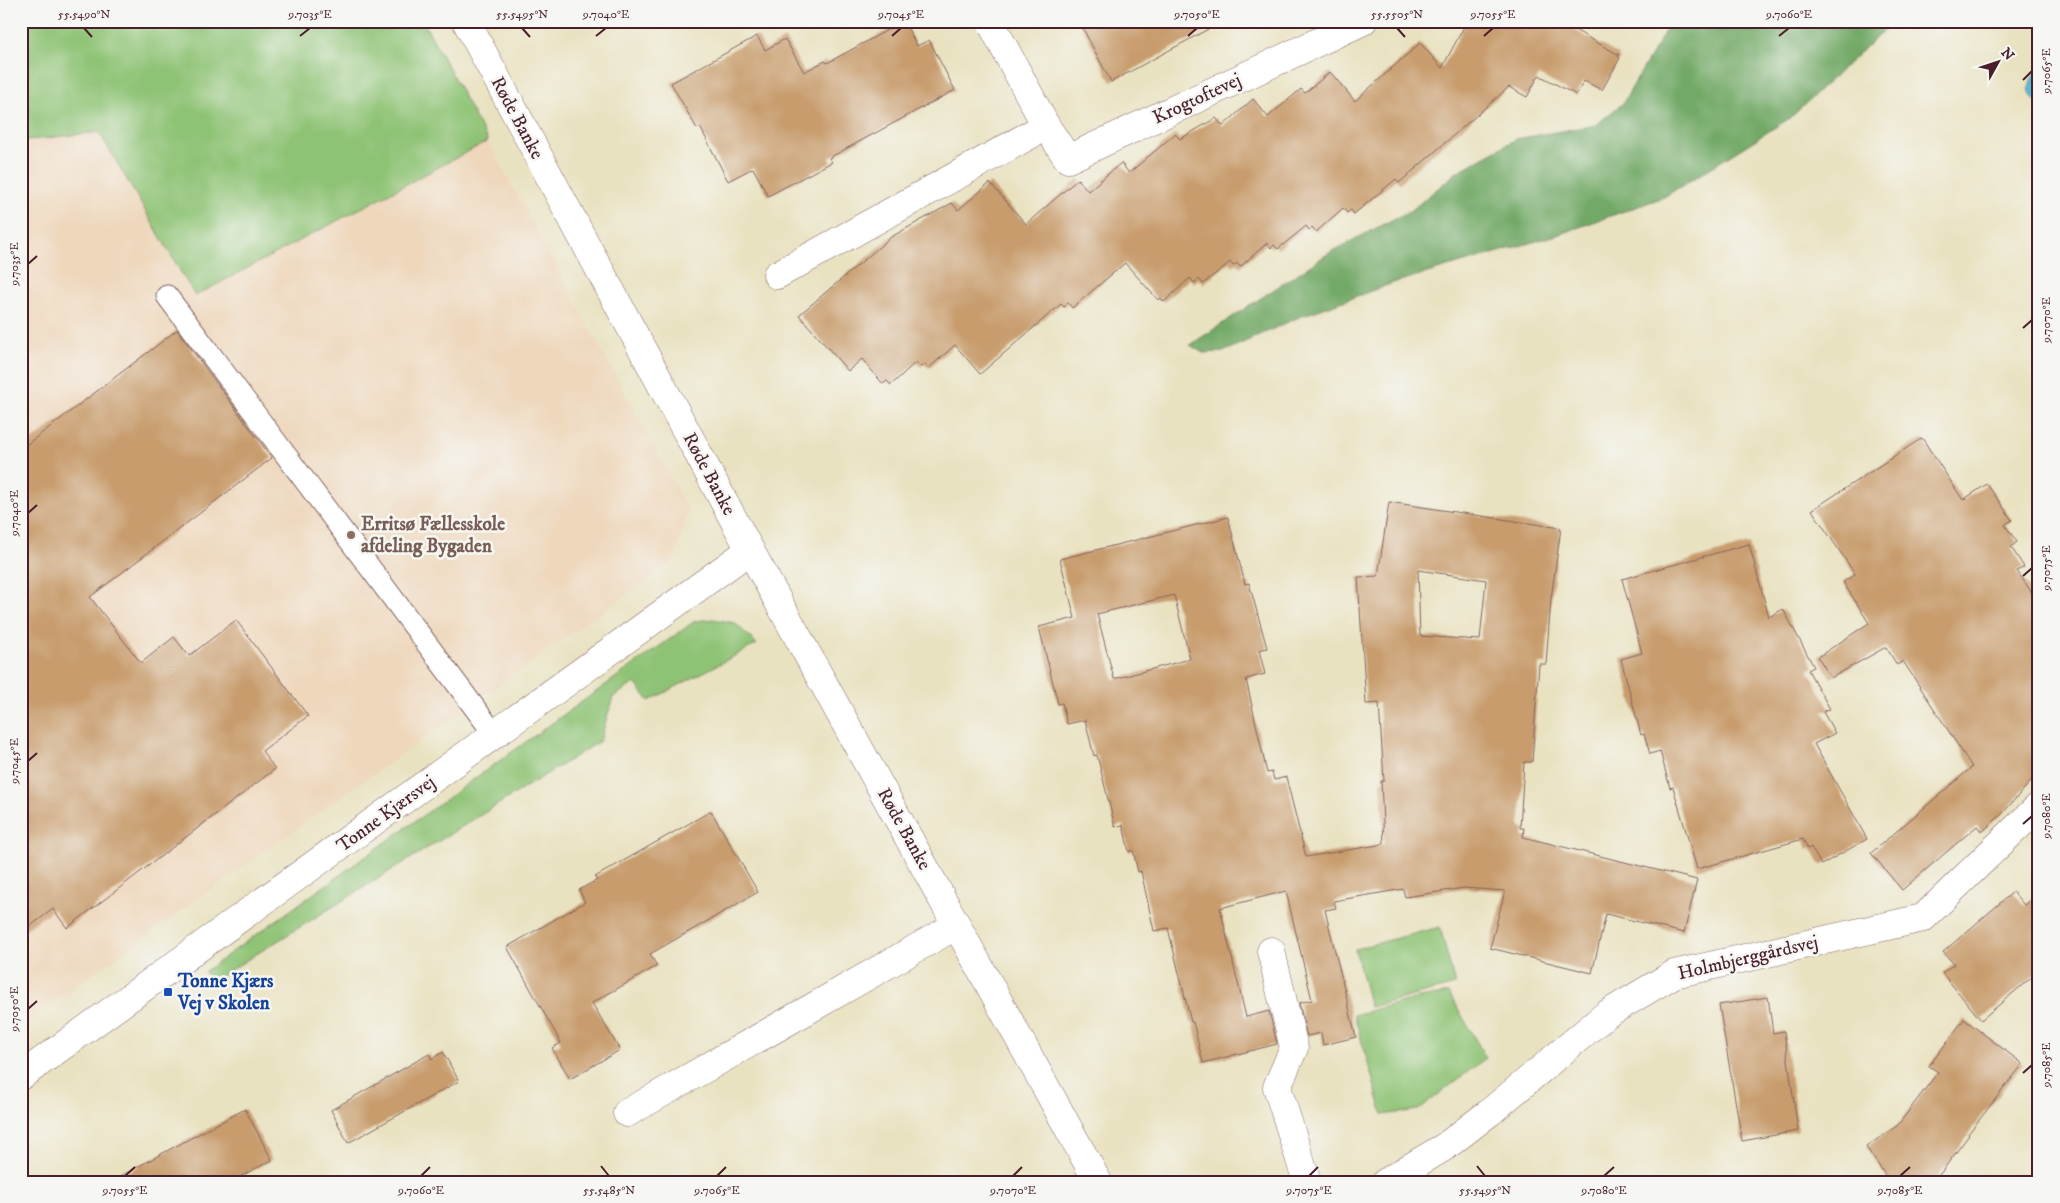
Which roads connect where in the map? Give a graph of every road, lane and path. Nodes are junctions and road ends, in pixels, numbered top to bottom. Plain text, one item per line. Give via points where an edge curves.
1 (466, 21) edge
2 (990, 21) edge
3 (1363, 21) edge
4 (1046, 126) junction
5 (777, 275) dead end
6 (167, 296) dead end
7 (750, 550) junction
8 (495, 735) junction
9 (2039, 806) edge
10 (957, 925) junction
11 (1271, 951) dead end
12 (21, 1076) edge
13 (627, 1113) dead end
14 (1098, 1182) edge
15 (1307, 1182) edge
16 (1386, 1182) edge

1 - 7 street, Røde Banke
2 - 4 street, Krogtoftevej
3 - 4 street, Krogtoftevej via 1068,159
4 - 5 street
6 - 8 lane
7 - 8 street, Tonne Kjærsvej
7 - 10 street, Røde Banke
8 - 12 street, Tonne Kjærsvej
9 - 16 street, Holmbjerggårdsvej via 1922,918 1674,974 1607,1014 1483,1118 1446,1146
10 - 13 street
10 - 14 street, Røde Banke
11 - 15 street via 1294,1048 1277,1087

